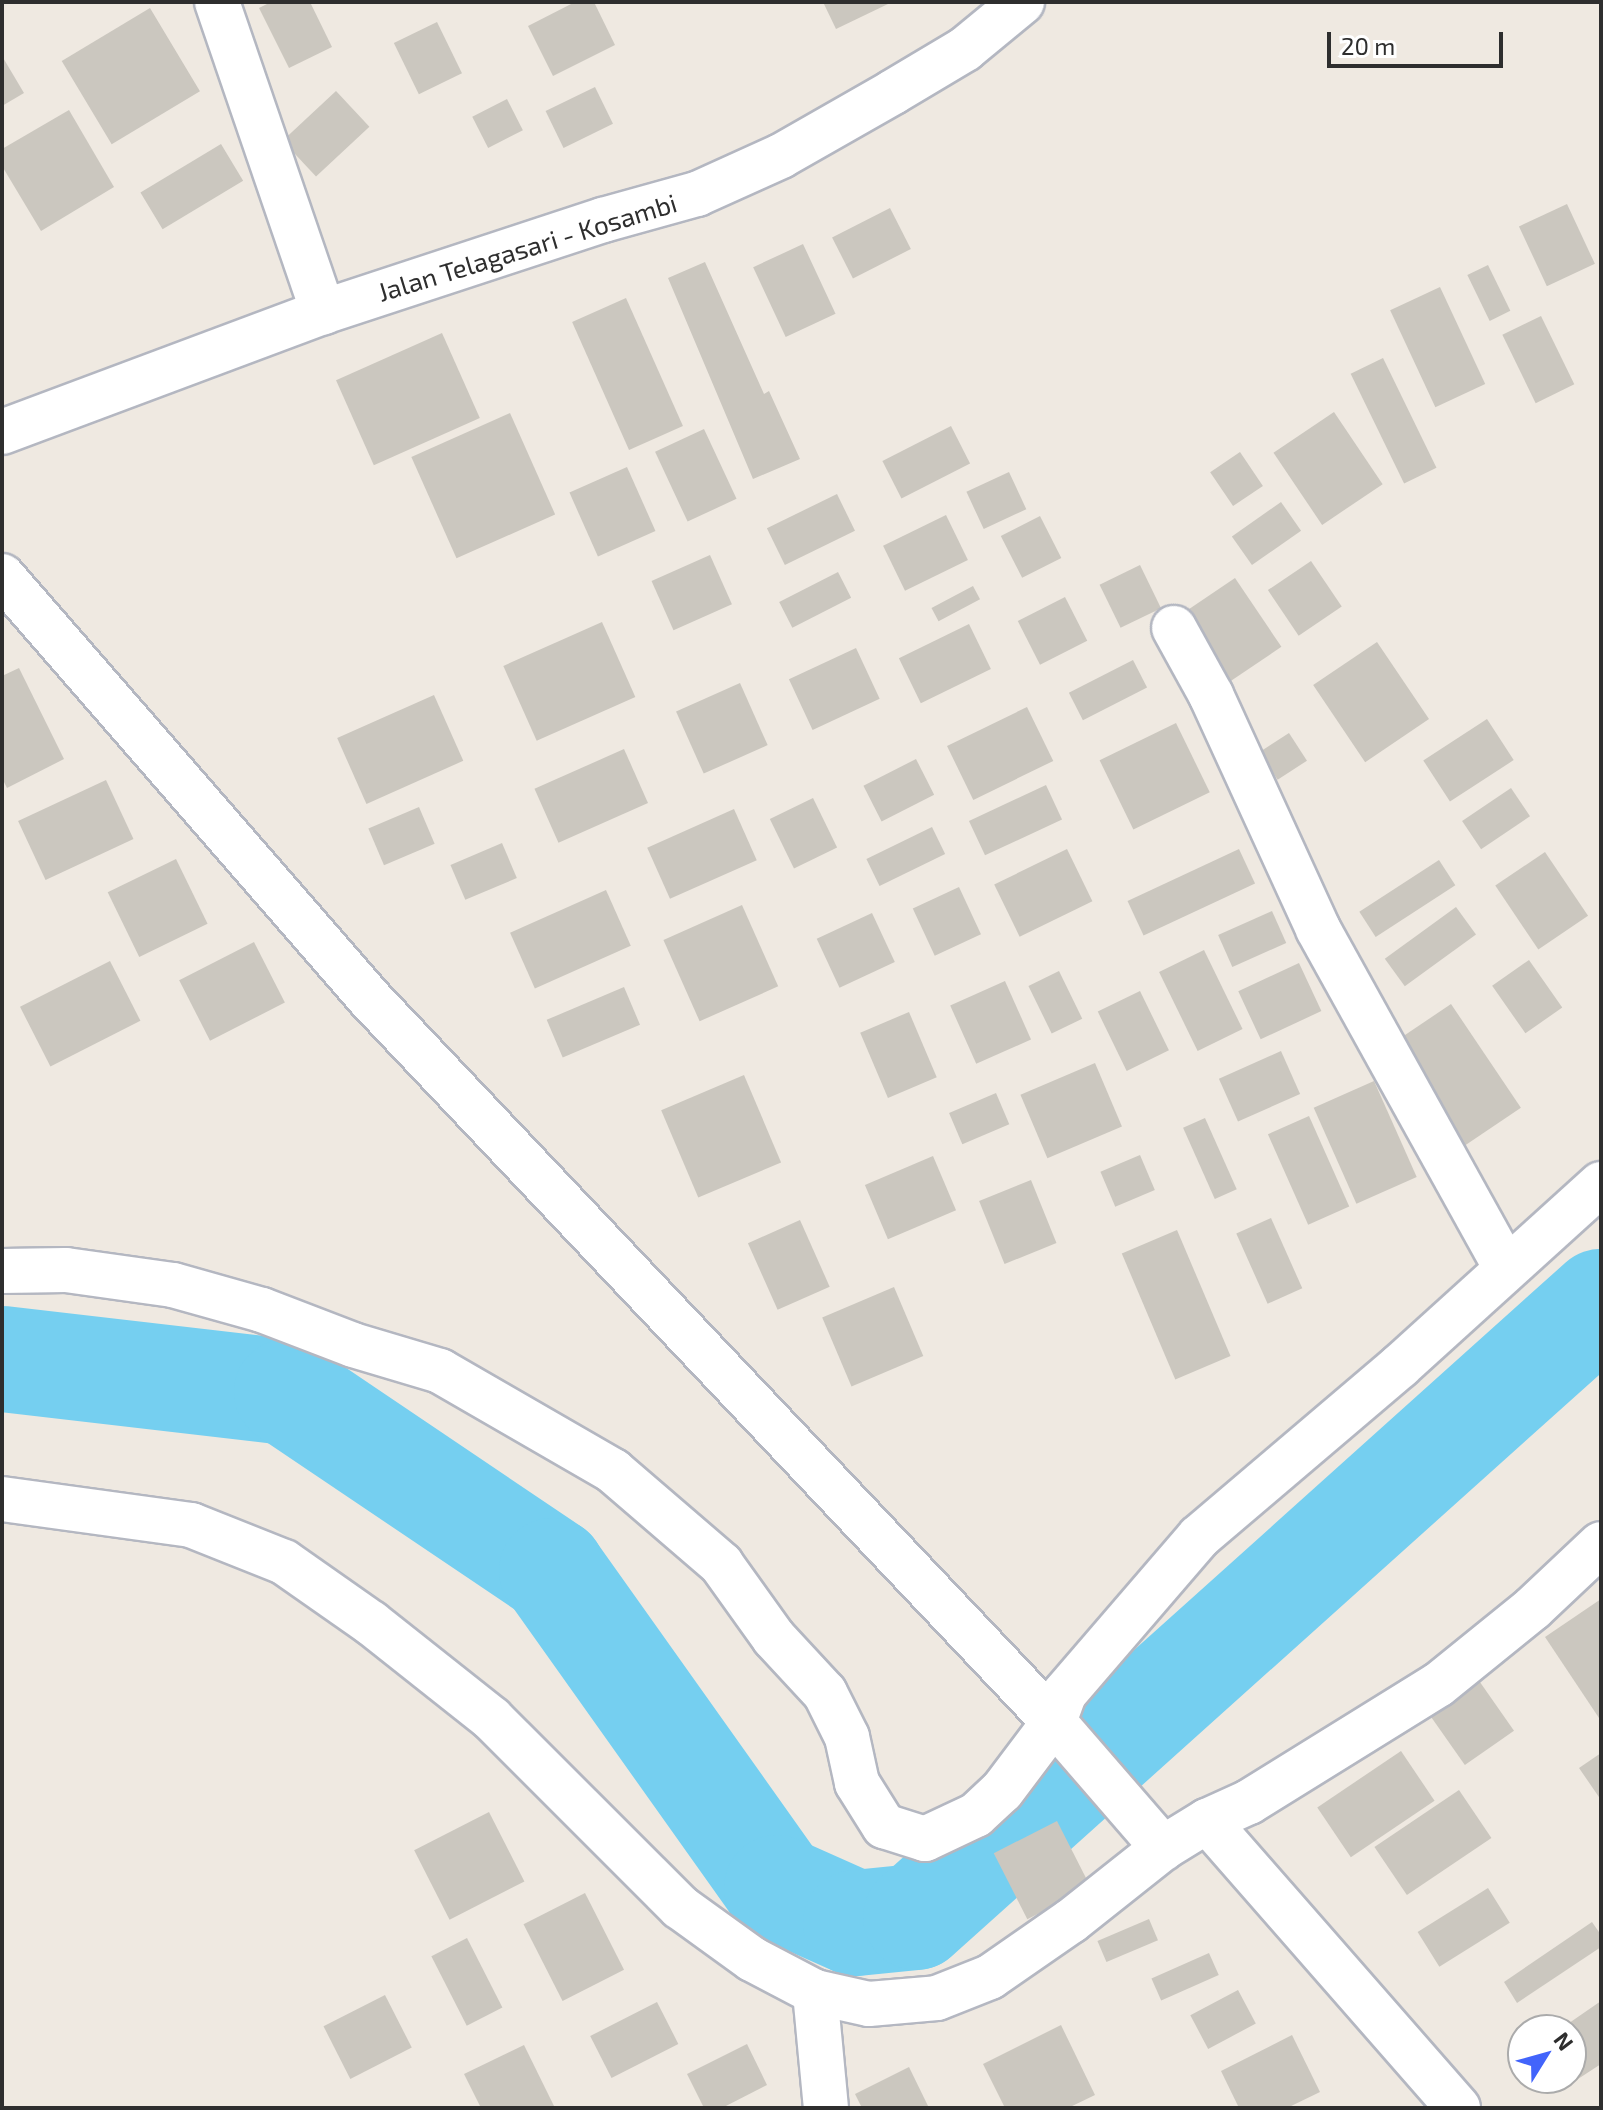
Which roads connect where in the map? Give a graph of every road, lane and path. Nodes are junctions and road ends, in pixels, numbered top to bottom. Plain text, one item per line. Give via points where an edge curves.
1 (217, 2) edge
2 (1022, 2) edge
3 (323, 312) junction
4 (2, 432) edge
5 (2, 576) edge
6 (1174, 628) dead end
7 (1601, 1184) edge
8 (1506, 1268) junction
9 (2, 1271) edge
10 (2, 1499) edge
11 (1601, 1544) edge
12 (1062, 1732) junction
13 (1207, 1821) junction
14 (1149, 1833) junction
15 (815, 1992) junction
16 (826, 2108) edge
17 (1458, 2108) edge

1 - 3 street
2 - 3 street, Jalan Telagasari - Kosambi via 965,49 893,92 781,156 697,194
3 - 4 street, Jalan Telagasari - Kosambi
5 - 12 street via 370,999
6 - 8 street via 1211,695 1318,929
7 - 8 street
8 - 12 street via 1199,1537 1064,1694
9 - 12 street via 66,1270 173,1285 262,1310 440,1371 613,1471 721,1564 774,1638 825,1693 847,1737 864,1799 884,1826 925,1839 976,1815
10 - 15 street via 191,1525 284,1562 492,1719 680,1907 752,1959
11 - 13 street via 1438,1685 1249,1802
12 - 14 street
13 - 14 street
13 - 17 street
14 - 15 street via 1071,1921 990,1977 937,1998 869,2004
15 - 16 street

